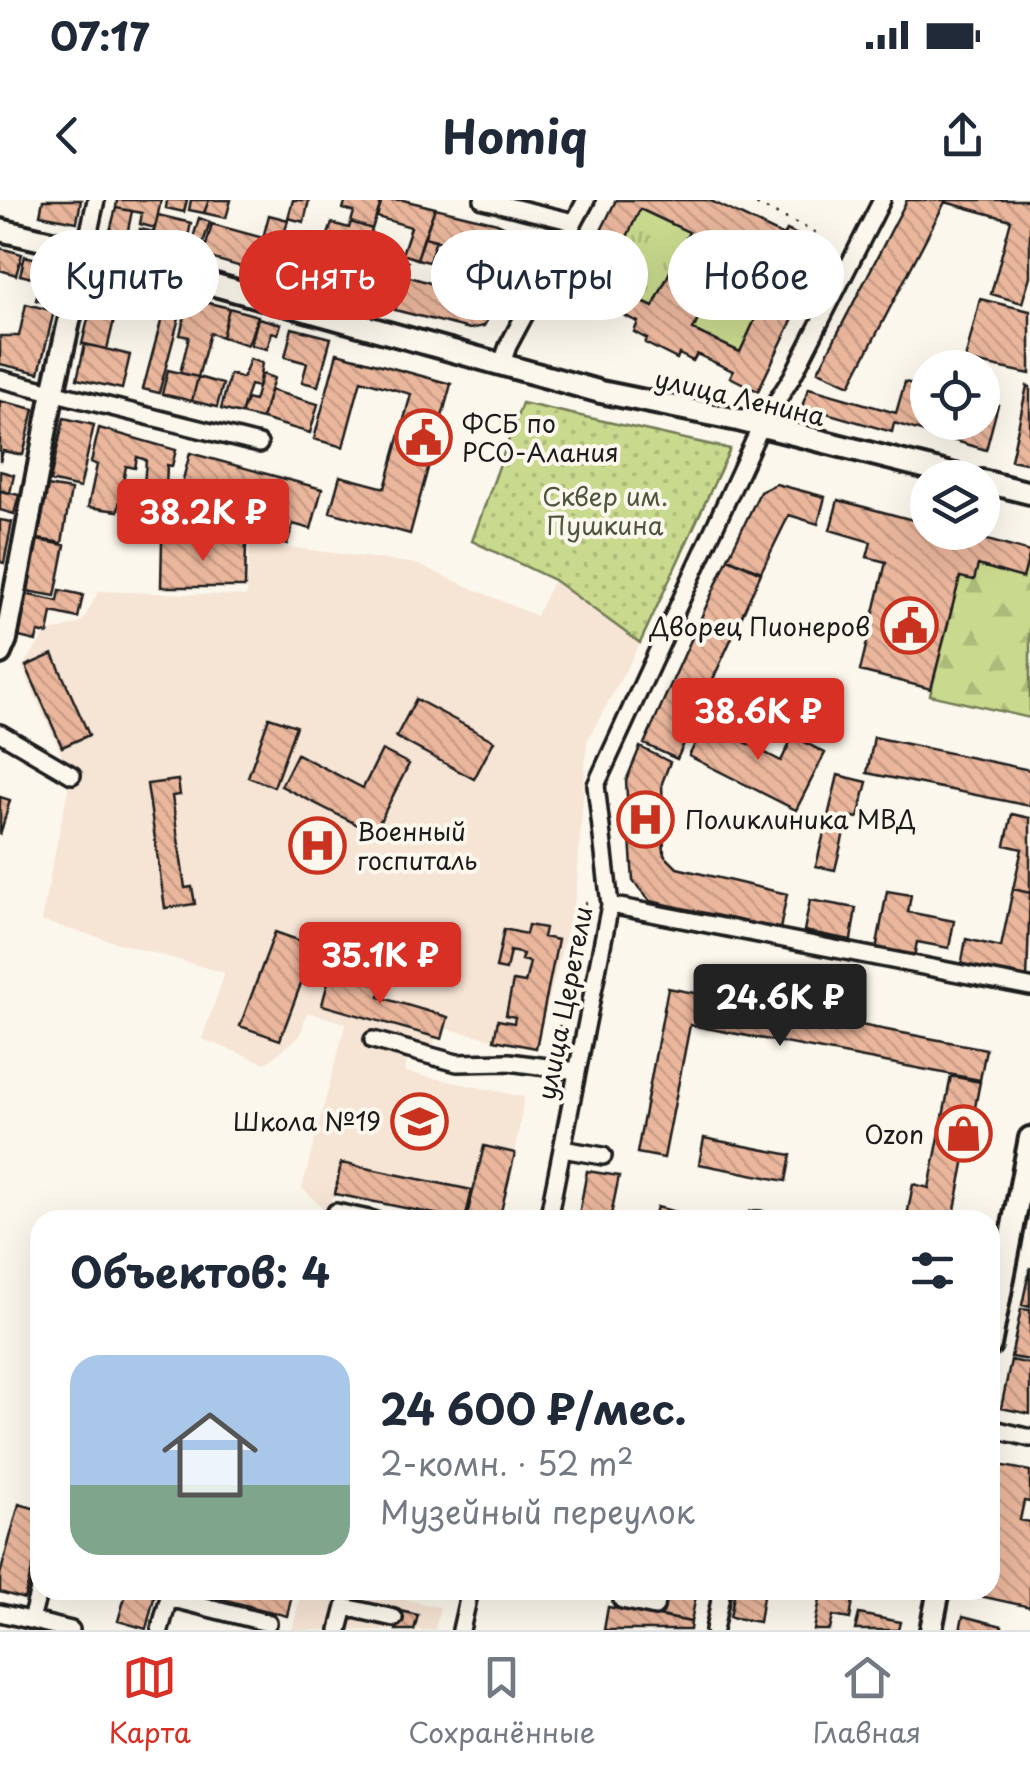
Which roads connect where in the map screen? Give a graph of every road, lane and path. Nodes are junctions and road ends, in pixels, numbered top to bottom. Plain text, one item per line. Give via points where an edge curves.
1 (96, 200) edge
2 (483, 200) edge
3 (586, 200) edge
4 (747, 200) edge
5 (882, 200) edge
6 (574, 222) junction
7 (0, 230) edge
8 (89, 230) edge
9 (811, 230) edge
10 (30, 237) edge
11 (219, 286) edge
12 (70, 320) edge
13 (502, 363) junction
14 (0, 378) edge
15 (54, 390) junction
16 (761, 426) junction
17 (259, 444) dead end
18 (910, 464) edge
19 (1000, 486) edge
20 (1030, 494) edge
21 (0, 653) edge
22 (0, 733) edge
23 (72, 775) dead end
24 (586, 901) dead end
25 (610, 905) junction
26 (1030, 987) edge
27 (373, 1040) dead end
28 (555, 1048) dead end
29 (577, 1071) junction
30 (562, 1149) junction
31 (1029, 1151) edge
32 (602, 1156) dead end
33 (550, 1210) edge
34 (1000, 1242) edge
35 (1000, 1430) edge
36 (1030, 1438) edge
37 (36, 1600) edge
38 (168, 1600) edge
39 (190, 1600) edge
40 (468, 1600) edge
41 (622, 1600) dead end
42 (656, 1600) edge
43 (720, 1600) edge
44 (937, 1600) edge
45 (0, 1613) edge
46 (394, 1618) dead end
47 (31, 1620) junction
48 (268, 1623) dead end
49 (71, 1630) edge
50 (160, 1630) edge
51 (339, 1630) edge
52 (461, 1630) edge
53 (714, 1630) edge
54 (931, 1630) edge

1 - 8 street
2 - 6 street
3 - 6 street
4 - 9 path
5 - 16 street, улица Церетели
6 - 13 street
7 - 10 main road, улица Ленина
11 - 13 main road, улица Ленина
12 - 15 main road
13 - 16 main road, улица Ленина via 600,392
14 - 15 street
15 - 17 street
15 - 21 main road
16 - 18 main road, улица Ленина
16 - 25 street, улица Церетели via 596,785
19 - 20 main road
22 - 23 street
24 - 28 path
25 - 26 street
25 - 29 street, улица Церетели
27 - 29 street via 457,1063
29 - 30 street, улица Церетели
30 - 32 street
30 - 33 street, улица Церетели
31 - 34 main road
35 - 36 street
37 - 47 street
38 - 50 street
39 - 48 street
40 - 52 street
41 - 42 street via 655,1607
43 - 53 street
44 - 54 main road
45 - 47 street
46 - 51 street via 345,1607
47 - 49 street

